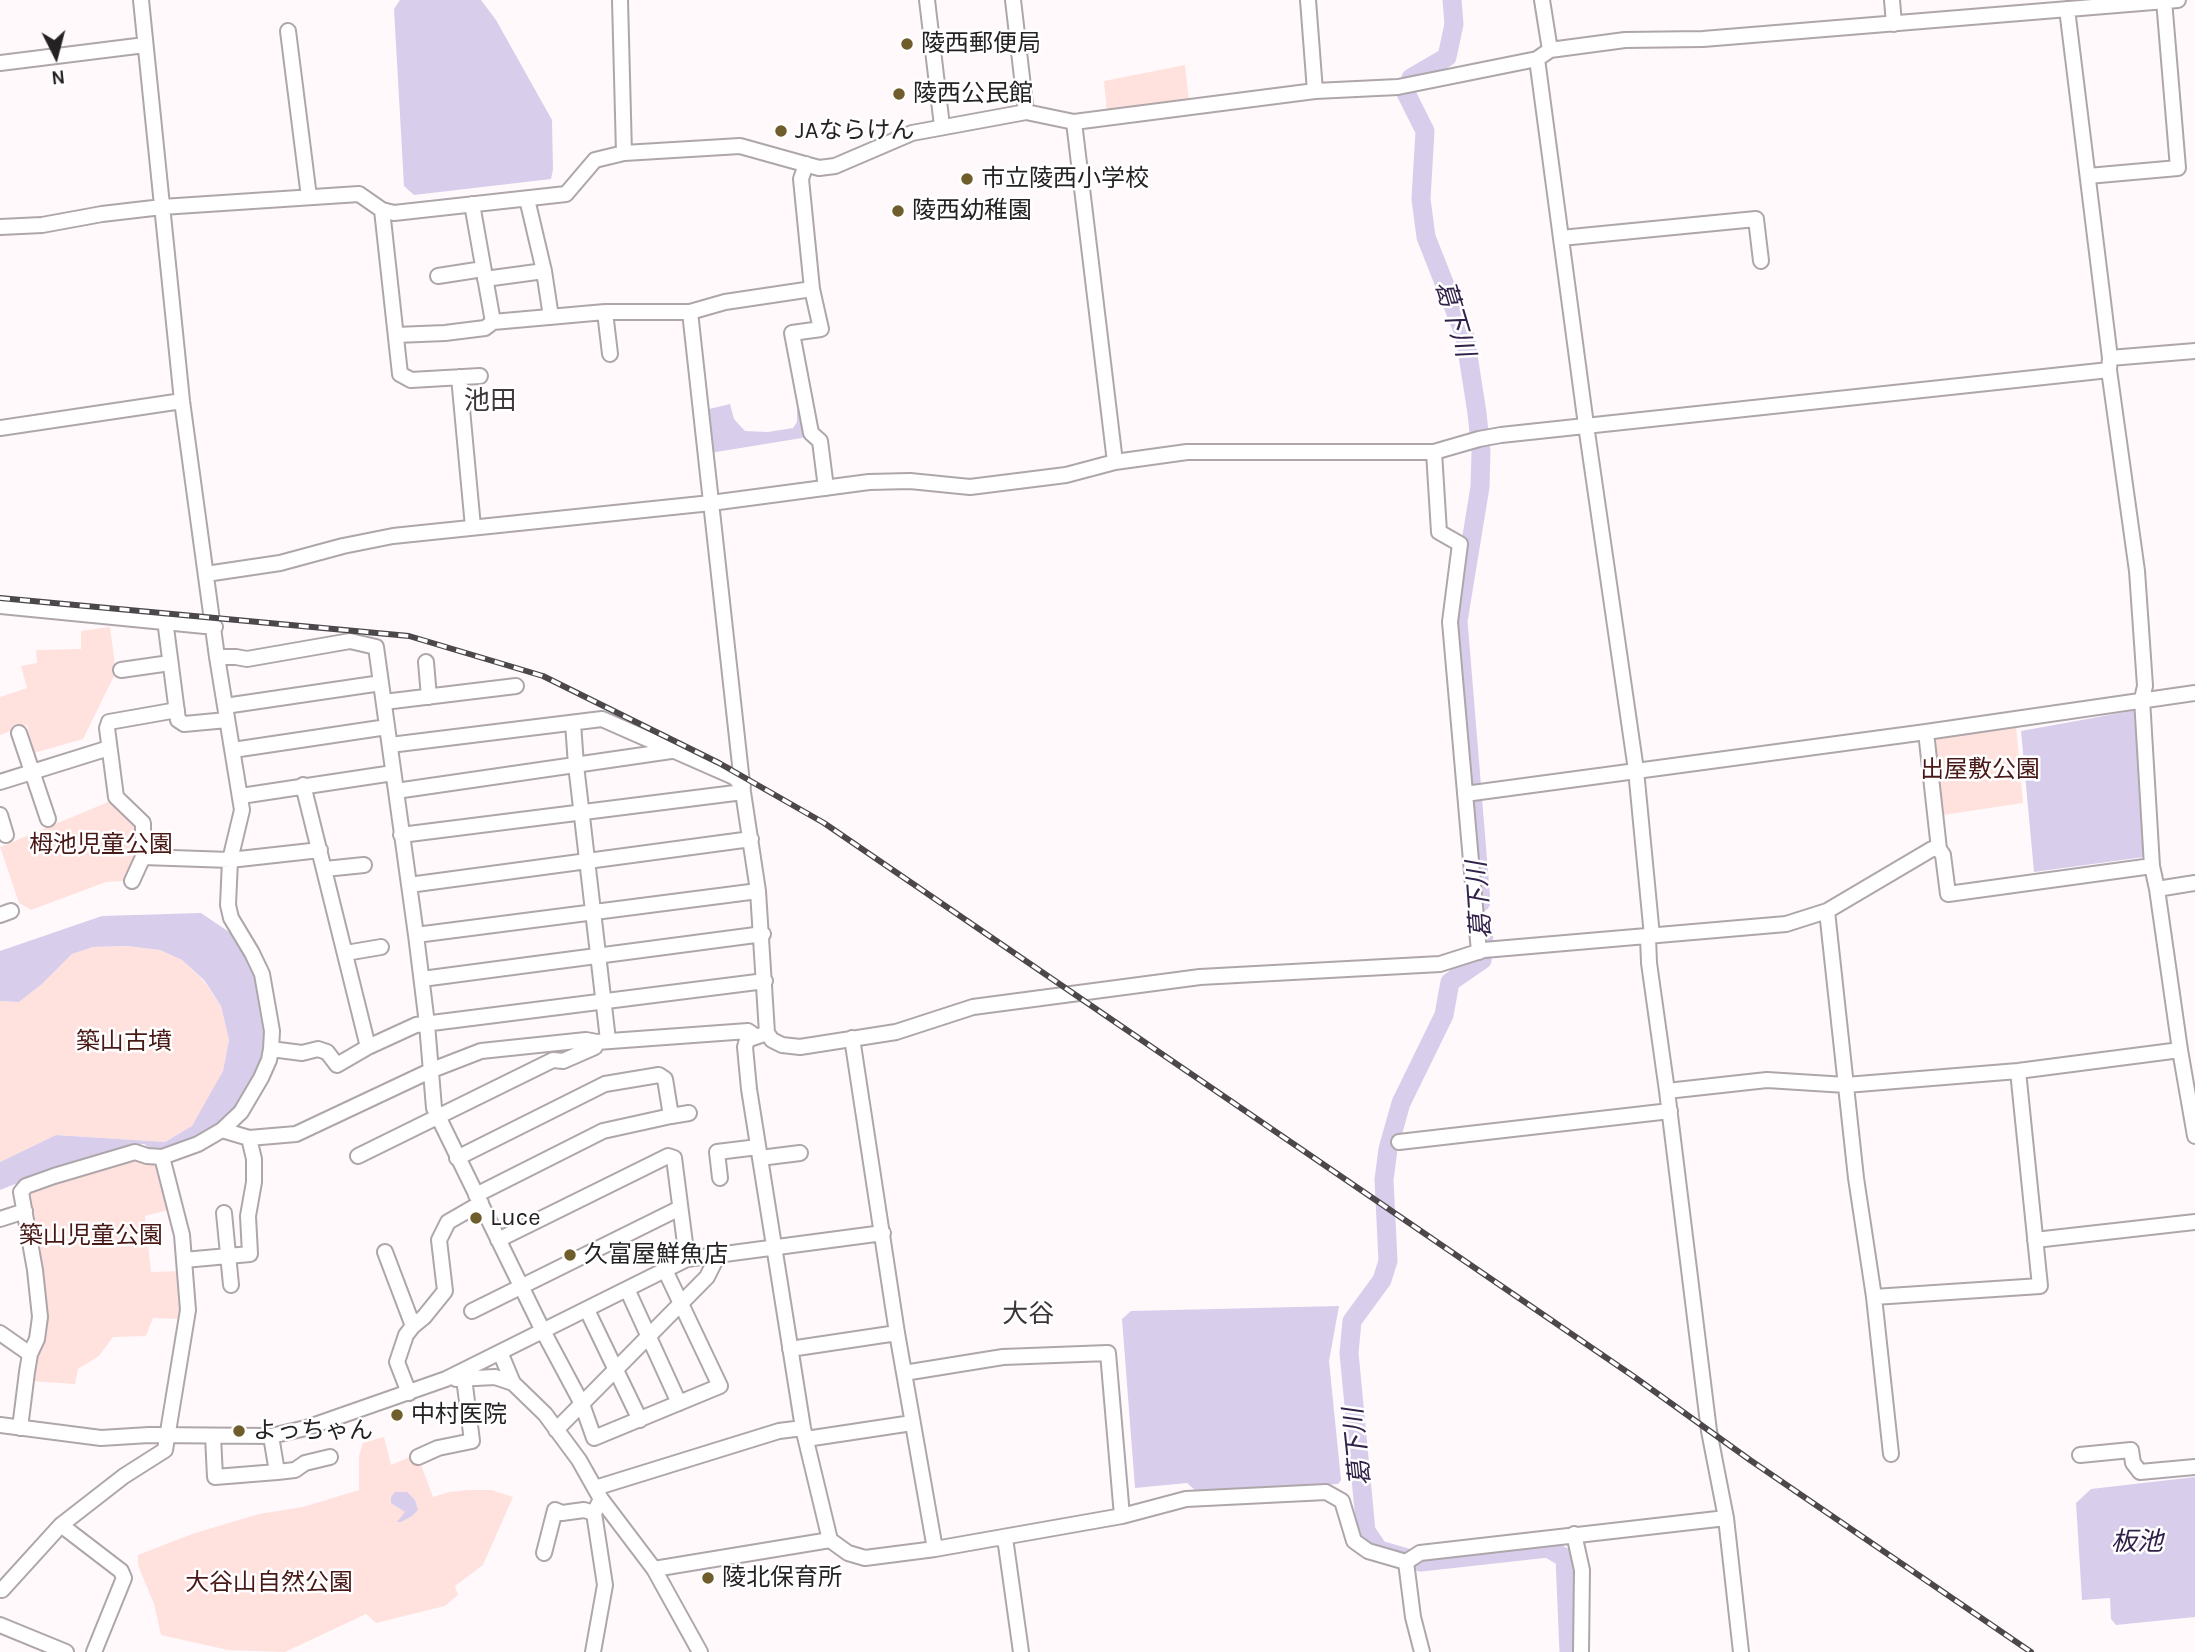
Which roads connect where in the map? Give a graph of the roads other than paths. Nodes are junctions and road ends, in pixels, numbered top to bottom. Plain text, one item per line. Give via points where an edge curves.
1 (141, 0) edge
2 (620, 0) edge
3 (927, 0) edge
4 (1013, 0) edge
5 (1308, 0) edge
6 (1542, 0) edge
7 (1892, 0) edge
8 (2169, 0) edge
9 (2066, 6) edge
10 (2002, 7) edge
11 (1894, 24) junction
12 (288, 31) dead end
13 (145, 45) junction
14 (1550, 50) junction
15 (1537, 59) junction
16 (0, 63) edge
17 (1315, 91) junction
18 (1026, 113) junction
19 (1074, 122) junction
20 (942, 126) junction
21 (624, 153) junction
22 (806, 164) junction
23 (2088, 176) junction
24 (309, 197) junction
25 (527, 198) junction
26 (472, 204) junction
27 (162, 207) junction
28 (382, 209) junction
29 (0, 227) edge
30 (1561, 238) junction
31 (1761, 261) dead end
32 (544, 271) junction
33 (484, 274) junction
34 (438, 276) dead end
35 (812, 289) junction
36 (605, 312) junction
37 (690, 312) junction
38 (551, 317) junction
39 (493, 323) junction
40 (396, 335) junction
41 (2195, 351) edge
42 (610, 354) dead end
43 (2109, 364) junction
44 (480, 376) dead end
45 (458, 377) junction
46 (182, 401) junction
47 (1586, 425) junction
48 (0, 428) edge
49 (1434, 452) junction
50 (1115, 462) junction
51 (826, 488) junction
52 (711, 503) junction
53 (473, 527) junction
54 (206, 574) junction
55 (0, 606) edge
56 (165, 621) junction
57 (215, 627) junction
58 (218, 657) junction
59 (426, 662) dead end
60 (170, 663) junction
61 (121, 670) dead end
62 (381, 683) junction
63 (516, 686) dead end
64 (2195, 693) edge
65 (429, 697) junction
66 (2142, 699) junction
67 (384, 702) junction
68 (177, 709) junction
69 (226, 713) junction
70 (573, 723) junction
71 (387, 727) junction
72 (1926, 732) junction
73 (19, 733) dead end
74 (390, 745) junction
75 (109, 748) junction
76 (233, 750) junction
77 (674, 751) junction
78 (576, 765) junction
79 (1636, 770) junction
80 (32, 772) junction
81 (393, 773) junction
82 (0, 782) edge
83 (303, 785) junction
84 (743, 789) junction
85 (396, 791) junction
86 (1465, 794) junction
87 (241, 796) junction
88 (582, 811) junction
89 (0, 815) edge
90 (48, 819) dead end
91 (6, 835) dead end
92 (401, 835) junction
93 (751, 839) junction
94 (320, 849) junction
95 (1939, 849) junction
96 (142, 857) junction
97 (230, 860) junction
98 (587, 861) junction
99 (364, 864) dead end
100 (2152, 866) junction
101 (325, 869) junction
102 (132, 881) dead end
103 (2195, 883) edge
104 (409, 885) junction
105 (2157, 890) junction
106 (758, 891) junction
107 (1827, 911) junction
108 (594, 912) junction
109 (763, 934) junction
110 (416, 935) junction
111 (1650, 936) junction
112 (381, 947) dead end
113 (1479, 952) junction
114 (346, 953) junction
115 (599, 955) junction
116 (422, 979) junction
117 (765, 981) junction
118 (604, 1001) junction
119 (427, 1024) junction
120 (761, 1035) junction
121 (852, 1038) junction
122 (603, 1041) junction
123 (368, 1047) junction
124 (271, 1049) junction
125 (2180, 1050) junction
126 (432, 1070) junction
127 (2018, 1071) junction
128 (1846, 1085) junction
129 (1667, 1091) junction
130 (1670, 1111) junction
131 (689, 1113) dead end
132 (671, 1116) junction
133 (439, 1117) junction
134 (222, 1130) junction
135 (2195, 1136) edge
136 (249, 1138) junction
137 (1399, 1142) dead end
138 (759, 1153) junction
139 (800, 1153) dead end
140 (358, 1156) dead end
141 (162, 1157) junction
142 (457, 1158) junction
143 (720, 1178) dead end
144 (479, 1199) junction
145 (680, 1208) junction
146 (25, 1211) junction
147 (224, 1213) dead end
148 (0, 1219) edge
149 (2195, 1222) edge
150 (883, 1233) junction
151 (498, 1240) junction
152 (2035, 1240) junction
153 (774, 1248) junction
154 (385, 1252) dead end
155 (719, 1255) junction
156 (228, 1256) junction
157 (687, 1259) junction
158 (184, 1260) junction
159 (664, 1270) junction
160 (231, 1285) dead end
161 (521, 1287) junction
162 (627, 1290) junction
163 (1874, 1297) junction
164 (681, 1304) junction
165 (587, 1310) junction
166 (472, 1311) dead end
167 (412, 1326) junction
168 (542, 1331) junction
169 (0, 1333) edge
170 (897, 1333) junction
171 (649, 1338) junction
172 (790, 1349) junction
173 (500, 1352) junction
174 (30, 1354) junction
175 (615, 1372) junction
176 (904, 1373) junction
177 (464, 1378) junction
178 (446, 1379) junction
179 (513, 1383) junction
180 (409, 1394) junction
181 (582, 1404) junction
182 (679, 1404) junction
183 (640, 1420) junction
184 (912, 1423) junction
185 (0, 1425) edge
186 (20, 1428) junction
187 (556, 1430) junction
188 (804, 1434) junction
189 (213, 1436) junction
190 (271, 1436) junction
191 (169, 1437) junction
192 (1891, 1454) dead end
193 (2080, 1455) dead end
194 (330, 1457) dead end
195 (418, 1457) dead end
196 (2195, 1467) edge
197 (277, 1472) junction
198 (597, 1500) junction
199 (1122, 1516) junction
200 (1726, 1518) junction
201 (61, 1525) junction
202 (1574, 1534) junction
203 (1003, 1537) junction
204 (830, 1540) junction
205 (934, 1549) junction
206 (544, 1553) dead end
207 (1406, 1562) junction
208 (654, 1569) junction
209 (1, 1587) edge
210 (0, 1625) edge
211 (66, 1652) edge
212 (94, 1652) edge
213 (593, 1652) edge
214 (699, 1652) edge
215 (1021, 1652) edge
216 (1422, 1652) edge
217 (1581, 1652) edge
218 (1741, 1652) edge

1 - 13 street
2 - 21 street
3 - 20 street
4 - 18 street
5 - 17 street
6 - 14 street
7 - 11 street
8 - 9 street
8 - 23 street via 2178,168
9 - 10 street
9 - 23 street
10 - 11 street
11 - 14 street via 1703,39 1625,40
12 - 24 street
13 - 16 street
13 - 27 street
14 - 15 street
15 - 17 street via 1398,87
15 - 30 street
17 - 19 street
18 - 19 street
18 - 20 street
19 - 50 street
20 - 22 street via 886,142 835,166
21 - 22 street via 740,145
21 - 25 street via 595,160 566,194
22 - 35 street via 801,180
23 - 43 street
24 - 27 street
24 - 28 street via 359,194
25 - 26 street
25 - 32 street
26 - 28 street via 394,213
26 - 33 street
27 - 29 street
27 - 46 street
28 - 40 street
30 - 31 street via 1756,219
30 - 47 street
32 - 33 street
32 - 38 street
33 - 34 street
33 - 39 street
35 - 37 street
35 - 51 street via 821,329 792,334 811,433 820,441
36 - 37 street
36 - 38 street
36 - 42 street
37 - 52 street
38 - 39 street
39 - 40 street via 485,328
40 - 45 street via 401,374 411,380
41 - 43 street
43 - 47 street
43 - 66 street via 2137,571 2145,686
44 - 45 street
45 - 53 street
46 - 48 street
46 - 54 street
47 - 49 street via 1501,435
47 - 79 street
49 - 50 street via 1187,452
49 - 86 street via 1439,531 1460,544 1450,622
50 - 51 street via 1066,475 970,487 910,481
51 - 52 street
52 - 53 street
52 - 84 street
53 - 54 street via 393,536 280,563
54 - 57 street
55 - 56 street
56 - 57 street
56 - 60 street
57 - 58 street
58 - 62 street via 247,659 350,641 376,647
58 - 69 street
59 - 65 street
60 - 61 street
60 - 68 street
62 - 67 street
62 - 69 street
63 - 65 street
64 - 66 street
65 - 67 street
66 - 72 street
66 - 100 street
67 - 71 street
68 - 69 street via 178,720 184,724
68 - 75 street via 109,722
69 - 76 street
70 - 74 street
70 - 77 street via 602,719
70 - 78 street
71 - 74 street
71 - 76 street
72 - 79 street
72 - 95 street
73 - 80 street
74 - 81 street
75 - 80 street
75 - 96 street via 116,797 143,823
76 - 87 street
77 - 78 street
77 - 84 street via 734,777
78 - 85 street
78 - 88 street
79 - 86 street
79 - 111 street
80 - 82 street
80 - 90 street
81 - 83 street
81 - 85 street
83 - 87 street
83 - 94 street
84 - 88 street
84 - 93 street
85 - 92 street
86 - 113 street
87 - 97 street
88 - 92 street
88 - 98 street
89 - 91 street
92 - 104 street
93 - 98 street
93 - 106 street
94 - 97 street
94 - 101 street
95 - 100 street via 1948,894
95 - 107 street
96 - 97 street
96 - 102 street
97 - 124 street via 228,905 262,974 271,1018
98 - 104 street
98 - 108 street
99 - 101 street
100 - 105 street
101 - 114 street
103 - 105 street
104 - 110 street
105 - 125 street
106 - 108 street
106 - 109 street
107 - 111 street via 1786,924
107 - 128 street
108 - 110 street
108 - 115 street
109 - 115 street
109 - 117 street
110 - 116 street
111 - 113 street
111 - 129 street via 1649,963
112 - 114 street
113 - 121 street via 1440,964 1200,977 973,1007 895,1032
114 - 123 street
115 - 116 street
115 - 118 street
116 - 119 street
117 - 118 street
117 - 120 street
118 - 119 street
118 - 122 street
119 - 123 street
119 - 126 street
120 - 121 street via 800,1048
120 - 122 street via 748,1031
120 - 138 street via 747,1040 745,1047
121 - 150 street
122 - 126 street via 481,1051
122 - 133 street
123 - 124 street via 337,1065 327,1052 318,1049 302,1054
124 - 134 street via 254,1093
125 - 127 street
125 - 135 street
126 - 133 street via 434,1108
126 - 136 street via 296,1135
127 - 128 street
127 - 152 street
128 - 129 street via 1767,1080
128 - 163 street
129 - 130 street
130 - 137 street
130 - 200 street via 1709,1431
131 - 132 street
132 - 142 street via 665,1079 659,1075 605,1084
132 - 144 street via 603,1131
133 - 140 street
133 - 142 street
134 - 136 street
134 - 141 street
136 - 156 street via 254,1171 248,1216 250,1254
138 - 139 street
138 - 143 street via 718,1152
138 - 153 street
141 - 146 street via 135,1152 26,1186 21,1192
141 - 158 street via 174,1195
142 - 144 street
144 - 151 street
144 - 167 street via 448,1222 439,1240 445,1291
145 - 151 street via 674,1158 668,1156
145 - 157 street
145 - 161 street
146 - 148 street
146 - 174 street via 40,1317
147 - 156 street
149 - 152 street
150 - 153 street
150 - 170 street
151 - 161 street
152 - 163 street via 2040,1286
153 - 155 street
153 - 172 street
154 - 167 street
155 - 157 street
155 - 164 street via 707,1277
156 - 158 street
156 - 160 street
157 - 159 street
158 - 191 street via 188,1310
159 - 162 street
159 - 164 street
161 - 166 street
161 - 168 street
162 - 165 street
162 - 171 street
163 - 192 street
164 - 171 street
164 - 182 street via 720,1386
165 - 168 street
165 - 175 street
167 - 180 street via 397,1362
168 - 173 street
168 - 181 street
169 - 174 street
170 - 172 street
170 - 176 street
171 - 175 street
171 - 182 street
172 - 188 street
173 - 178 street
173 - 179 street
174 - 186 street
175 - 181 street
175 - 183 street
176 - 184 street
176 - 199 street via 1003,1357 1108,1353
177 - 178 street
177 - 179 street via 495,1377
177 - 195 street via 472,1441
178 - 180 street
179 - 187 street
180 - 190 street
181 - 183 street via 594,1438
181 - 187 street
182 - 183 street
184 - 188 street
184 - 205 street
185 - 186 street
186 - 191 street via 101,1438
187 - 198 street
188 - 198 street via 779,1431
188 - 204 street
189 - 190 street
189 - 191 street
189 - 197 street via 215,1477
190 - 197 street
191 - 201 street via 165,1450
193 - 196 street via 2131,1450 2140,1472
194 - 197 street
198 - 206 street via 584,1510 555,1510
198 - 208 street
198 - 213 street via 605,1585
199 - 203 street
199 - 207 street via 1186,1499 1326,1492 1342,1501 1353,1541 1368,1551
200 - 202 street
200 - 218 street
201 - 209 street
201 - 212 street via 124,1578
202 - 207 street via 1420,1553
202 - 217 street via 1582,1570
203 - 205 street
203 - 215 street
204 - 205 street via 865,1558
204 - 208 street
207 - 216 street
208 - 214 street
210 - 211 street

